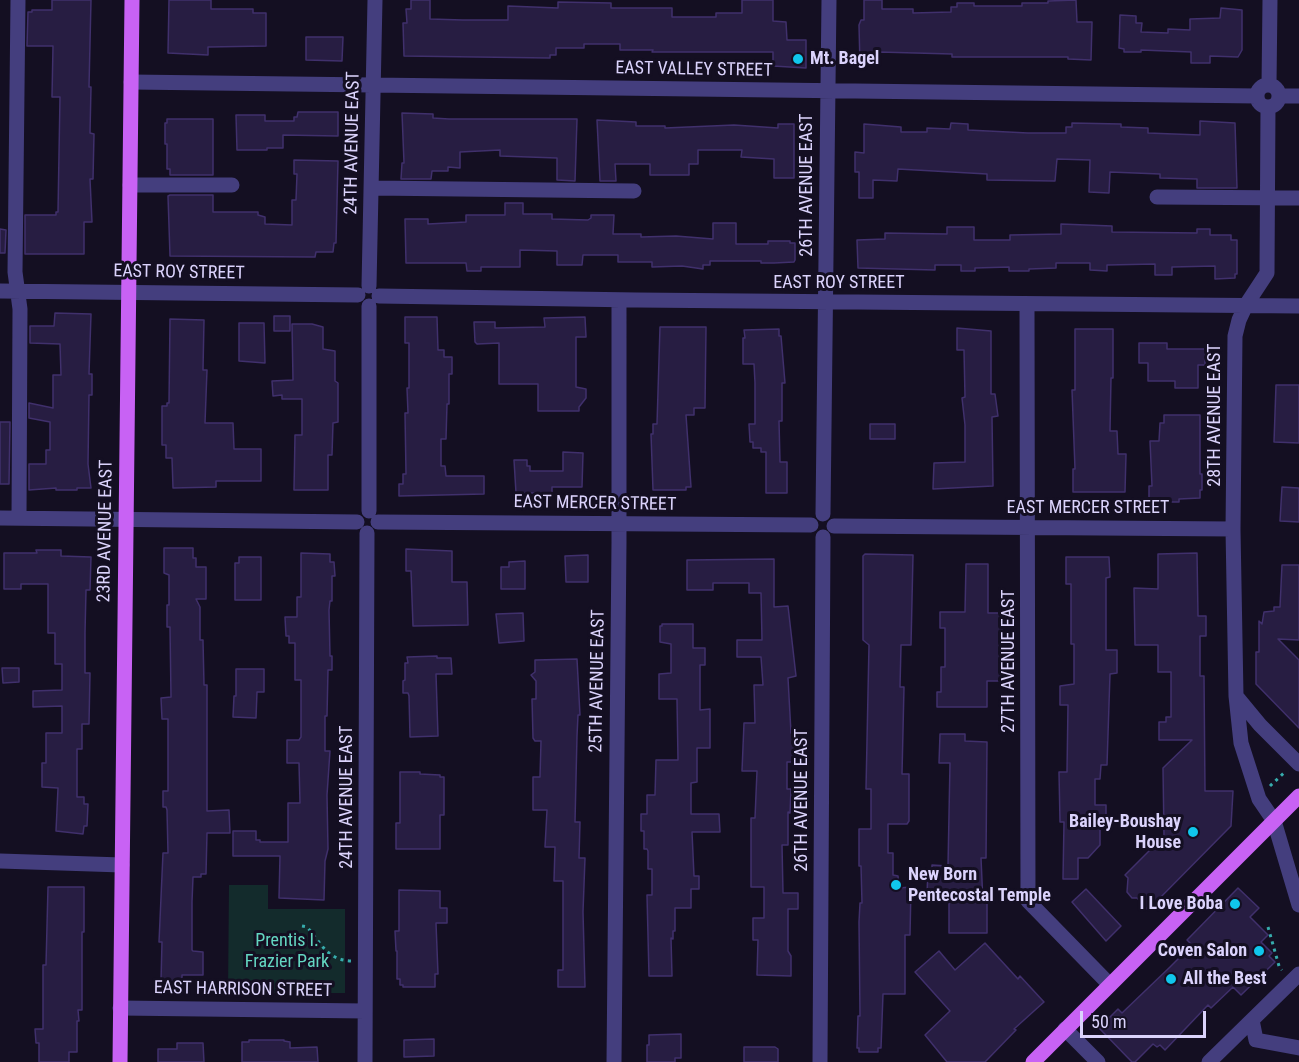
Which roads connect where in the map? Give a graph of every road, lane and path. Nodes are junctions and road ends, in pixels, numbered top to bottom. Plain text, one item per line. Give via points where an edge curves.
1 (18, 0) edge
2 (132, 0) edge
3 (375, 0) edge
4 (829, 0) edge
5 (1270, 0) edge
6 (131, 82) junction
7 (374, 86) junction
8 (827, 92) junction
9 (1268, 96) junction
10 (1299, 96) edge
11 (130, 185) junction
12 (232, 185) dead end
13 (372, 188) junction
14 (634, 191) dead end
15 (1157, 197) dead end
16 (1267, 198) junction
17 (1299, 198) edge
18 (0, 291) edge
19 (17, 291) junction
20 (128, 292) junction
21 (369, 296) junction
22 (619, 300) junction
23 (826, 302) junction
24 (1027, 303) junction
25 (1246, 306) junction
26 (1299, 306) edge
27 (823, 514) junction
28 (0, 518) edge
29 (19, 518) junction
30 (126, 519) junction
31 (368, 522) junction
32 (619, 524) junction
33 (811, 525) junction
34 (834, 526) junction
35 (1028, 528) junction
36 (1233, 529) junction
37 (823, 537) junction
38 (1236, 696) junction
39 (1294, 766) edge
40 (1267, 789) dead end
41 (1299, 796) edge
42 (1274, 821) junction
43 (0, 861) edge
44 (122, 865) junction
45 (1299, 905) edge
46 (302, 926) dead end
47 (1268, 927) dead end
48 (351, 961) dead end
49 (1282, 969) dead end
50 (1299, 974) edge
51 (1110, 985) junction
52 (120, 1008) junction
53 (365, 1011) junction
54 (1252, 1020) junction
55 (1065, 1029) junction
56 (1299, 1048) edge
57 (120, 1062) edge
58 (365, 1062) edge
59 (614, 1062) edge
60 (820, 1062) edge
61 (1033, 1062) edge
62 (1098, 1062) edge
63 (1209, 1062) edge

1 - 19 street
2 - 6 main road, 23RD AVENUE EAST
3 - 7 street, 24TH AVENUE EAST
4 - 8 street, 26TH AVENUE EAST
5 - 9 street, 28TH AVENUE EAST
6 - 7 street, EAST VALLEY STREET
6 - 11 main road, 23RD AVENUE EAST
7 - 8 street, EAST VALLEY STREET
7 - 13 street, 24TH AVENUE EAST
8 - 9 street, EAST VALLEY STREET
8 - 23 street, 26TH AVENUE EAST
9 - 10 street, EAST VALLEY STREET
9 - 16 street, 28TH AVENUE EAST
11 - 12 street
11 - 20 main road, 23RD AVENUE EAST
13 - 14 street
13 - 21 street, 24TH AVENUE EAST
15 - 16 street
16 - 17 street
16 - 25 street, 28TH AVENUE EAST via 1267,273
18 - 19 street, EAST ROY STREET
19 - 20 street, EAST ROY STREET
19 - 29 street
20 - 21 street, EAST ROY STREET
20 - 30 main road, 23RD AVENUE EAST
21 - 22 street, EAST ROY STREET
21 - 31 street, 24TH AVENUE EAST
22 - 23 street, EAST ROY STREET
22 - 32 street, 25TH AVENUE EAST
23 - 24 street, EAST ROY STREET
23 - 27 street, 26TH AVENUE EAST
24 - 25 street, EAST ROY STREET
24 - 35 street, 27TH AVENUE EAST
25 - 26 street, EAST ROY STREET
25 - 36 street, 28TH AVENUE EAST via 1235,336
27 - 33 street via 815,517
27 - 34 street via 831,518
28 - 29 street, EAST MERCER STREET
29 - 30 street, EAST MERCER STREET
30 - 31 street, EAST MERCER STREET
30 - 44 main road, 23RD AVENUE EAST
31 - 32 street, EAST MERCER STREET
31 - 53 street, 24TH AVENUE EAST
32 - 33 street, EAST MERCER STREET
32 - 59 street, 25TH AVENUE EAST
33 - 37 street via 815,535
34 - 35 street, EAST MERCER STREET
34 - 37 street via 830,535
35 - 36 street, EAST MERCER STREET
35 - 51 street, 27TH AVENUE EAST via 1028,901
36 - 38 street, 28TH AVENUE EAST
37 - 60 street, 26TH AVENUE EAST
38 - 39 street
38 - 42 street, 28TH AVENUE EAST via 1243,754 1259,799
39 - 40 path
41 - 42 main road
42 - 45 street, 28TH AVENUE EAST
42 - 51 main road
43 - 44 street
44 - 52 main road, 23RD AVENUE EAST
46 - 48 path via 329,955
47 - 49 path
50 - 54 street
51 - 55 main road
52 - 53 street, EAST HARRISON STREET
52 - 57 main road, 23RD AVENUE EAST
53 - 58 street, 24TH AVENUE EAST
54 - 56 street via 1256,1040
54 - 63 street
55 - 61 main road
55 - 62 street

